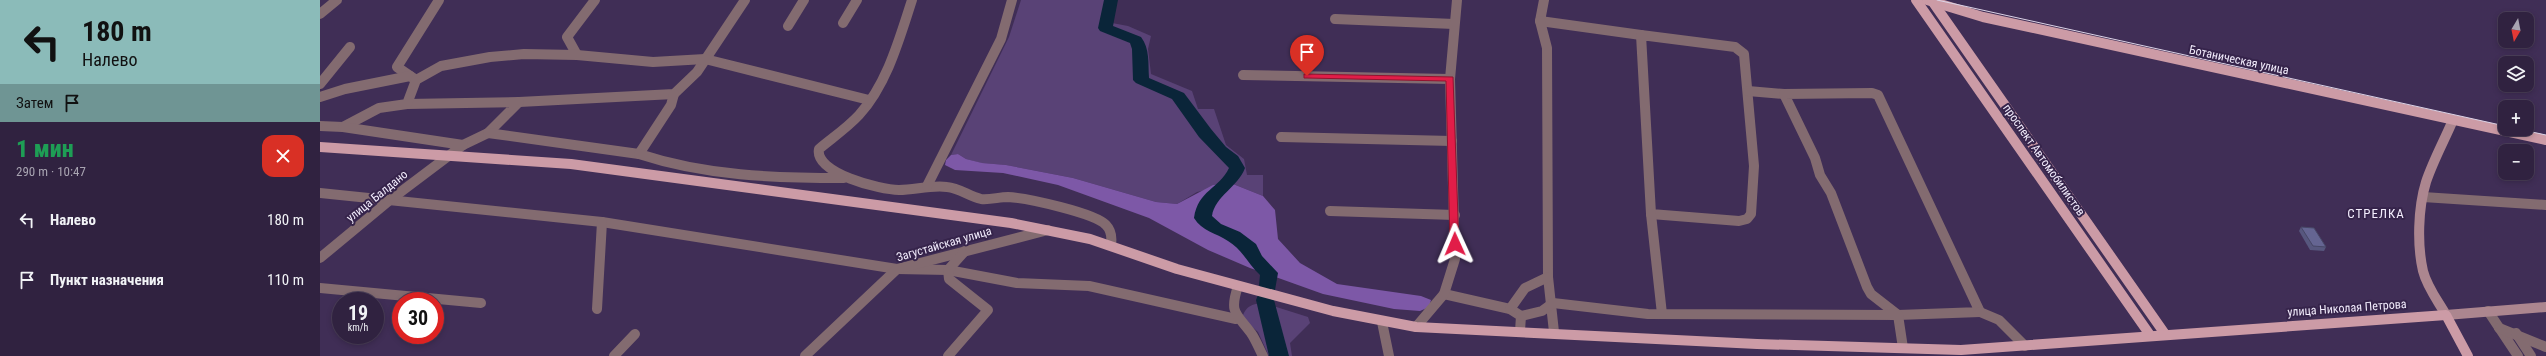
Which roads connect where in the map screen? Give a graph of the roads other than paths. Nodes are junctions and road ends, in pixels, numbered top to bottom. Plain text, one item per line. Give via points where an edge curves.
1 (337, 0) edge
2 (439, 0) edge
3 (595, 0) edge
4 (745, 0) edge
5 (804, 0) edge
6 (857, 0) edge
7 (912, 0) edge
8 (1012, 0) edge
9 (1457, 0) edge
10 (1544, 0) edge
11 (1916, 0) edge
12 (1930, 1) edge
13 (320, 14) edge
14 (1335, 19) dead end
15 (1540, 21) junction
16 (843, 23) dead end
17 (1454, 24) junction
18 (788, 26) dead end
19 (1641, 35) junction
20 (350, 47) dead end
21 (577, 55) junction
22 (705, 60) junction
23 (1243, 75) dead end
24 (413, 78) junction
25 (1450, 79) junction
26 (320, 84) edge
27 (1748, 91) junction
28 (674, 94) junction
29 (1784, 94) junction
30 (320, 97) edge
31 (869, 100) junction
32 (519, 102) junction
33 (407, 104) junction
34 (2452, 120) junction
35 (320, 126) edge
36 (343, 127) junction
37 (488, 133) junction
38 (1281, 137) dead end
39 (2546, 140) edge
40 (1452, 141) junction
41 (463, 145) junction
42 (320, 147) edge
43 (452, 154) junction
44 (639, 154) junction
45 (844, 178) junction
46 (927, 186) junction
47 (320, 192) edge
48 (2423, 197) junction
49 (390, 200) junction
50 (2546, 205) edge
51 (1330, 211) dead end
52 (1651, 214) junction
53 (1455, 215) junction
54 (602, 222) junction
55 (1050, 230) junction
56 (1111, 245) junction
57 (964, 251) junction
58 (320, 258) edge
59 (897, 269) junction
60 (948, 270) junction
61 (1548, 277) junction
62 (1238, 286) junction
63 (320, 288) edge
64 (1444, 294) junction
65 (481, 303) dead end
66 (1552, 303) junction
67 (2546, 307) edge
68 (597, 308) dead end
69 (1510, 309) junction
70 (2488, 311) junction
71 (1980, 312) junction
72 (1662, 314) junction
73 (1898, 315) junction
74 (2446, 315) junction
75 (1521, 316) junction
76 (1236, 319) junction
77 (1382, 322) junction
78 (1416, 327) junction
79 (2499, 328) junction
80 (1520, 331) junction
81 (1554, 332) junction
82 (2516, 333) junction
83 (635, 334) dead end
84 (2165, 334) junction
85 (2150, 335) junction
86 (2025, 346) junction
87 (2546, 347) edge
88 (1903, 348) junction
89 (614, 356) edge
90 (805, 356) edge
91 (948, 356) edge
92 (1263, 356) edge
93 (1389, 356) edge
94 (2468, 356) edge
95 (2518, 356) edge
96 (2531, 356) edge

1 - 13 street
2 - 24 street via 397,67
3 - 21 street via 567,37
4 - 22 street
5 - 18 street
6 - 16 street
7 - 31 street via 899,38 878,86
8 - 46 street via 1000,39
9 - 17 street
10 - 15 street
11 - 85 main road, проспект Автомобилистов
12 - 34 main road, Ботаническая улица via 1983,17
12 - 84 main road, проспект Автомобилистов
14 - 17 street
15 - 19 street
15 - 61 street via 1547,48
17 - 25 street
19 - 27 street via 1742,50
19 - 52 street
20 - 26 street
21 - 22 street via 653,62
21 - 24 street via 524,54 490,57 441,66
22 - 28 street via 697,72
22 - 31 street
23 - 25 street
24 - 30 street via 345,89
24 - 33 street
25 - 40 street
27 - 29 street
27 - 52 street via 1754,166 1751,214 1738,221
28 - 32 street
28 - 44 street via 671,106
29 - 71 street via 1878,95
29 - 73 street via 1834,200 1867,287 1876,298
31 - 45 street via 863,110 819,149 821,160
32 - 33 street
32 - 37 street
33 - 36 street via 380,108
34 - 39 main road, Ботаническая улица
34 - 48 main road via 2426,182
35 - 36 street
36 - 41 street
37 - 41 street, улица Балдано
37 - 44 street
38 - 40 street
40 - 53 street
41 - 43 street, улица Балдано
42 - 43 main road, улица Николая Петрова
43 - 49 street, улица Балдано
43 - 55 main road, улица Николая Петрова via 571,164
44 - 45 street via 700,170 766,177
45 - 46 street via 898,190
46 - 56 street via 958,189 982,200 1007,197 1036,201 1100,220 1107,225 1112,235
47 - 49 street
48 - 50 street
48 - 74 main road via 2420,243 2423,271
49 - 54 street
49 - 58 street, улица Балдано
51 - 53 street
52 - 72 street
53 - 64 street via 1455,259
54 - 59 street
54 - 68 street
55 - 56 main road, улица Николая Петрова
55 - 57 street, Загустайская улица
56 - 62 main road, улица Николая Петрова via 1177,269
57 - 59 street, Загустайская улица
57 - 60 street
59 - 60 street
59 - 90 street, Загустайская улица
60 - 76 street via 1017,283 1089,286
60 - 91 street via 949,279 988,310
61 - 66 street
61 - 69 street via 1518,293
62 - 76 street via 1232,303
62 - 77 main road, улица Николая Петрова
63 - 65 street
64 - 69 street
64 - 78 street
66 - 72 street
66 - 75 street via 1542,311
66 - 81 street
67 - 70 main road, улица Николая Петрова
69 - 75 street
70 - 74 main road, улица Николая Петрова
70 - 79 street
71 - 73 street
71 - 86 street via 1999,320
72 - 73 street
73 - 88 street
74 - 84 main road, улица Николая Петрова
74 - 94 main road
75 - 80 street
76 - 92 street via 1251,333
77 - 78 main road, улица Николая Петрова
77 - 93 street
78 - 80 main road, улица Николая Петрова
79 - 82 street
79 - 95 street
80 - 81 main road, улица Николая Петрова
81 - 88 main road, улица Николая Петрова via 1757,344
82 - 87 street
82 - 96 street
83 - 89 street
84 - 85 main road, улица Николая Петрова
85 - 86 main road, улица Николая Петрова
86 - 88 main road, улица Николая Петрова via 1961,350

